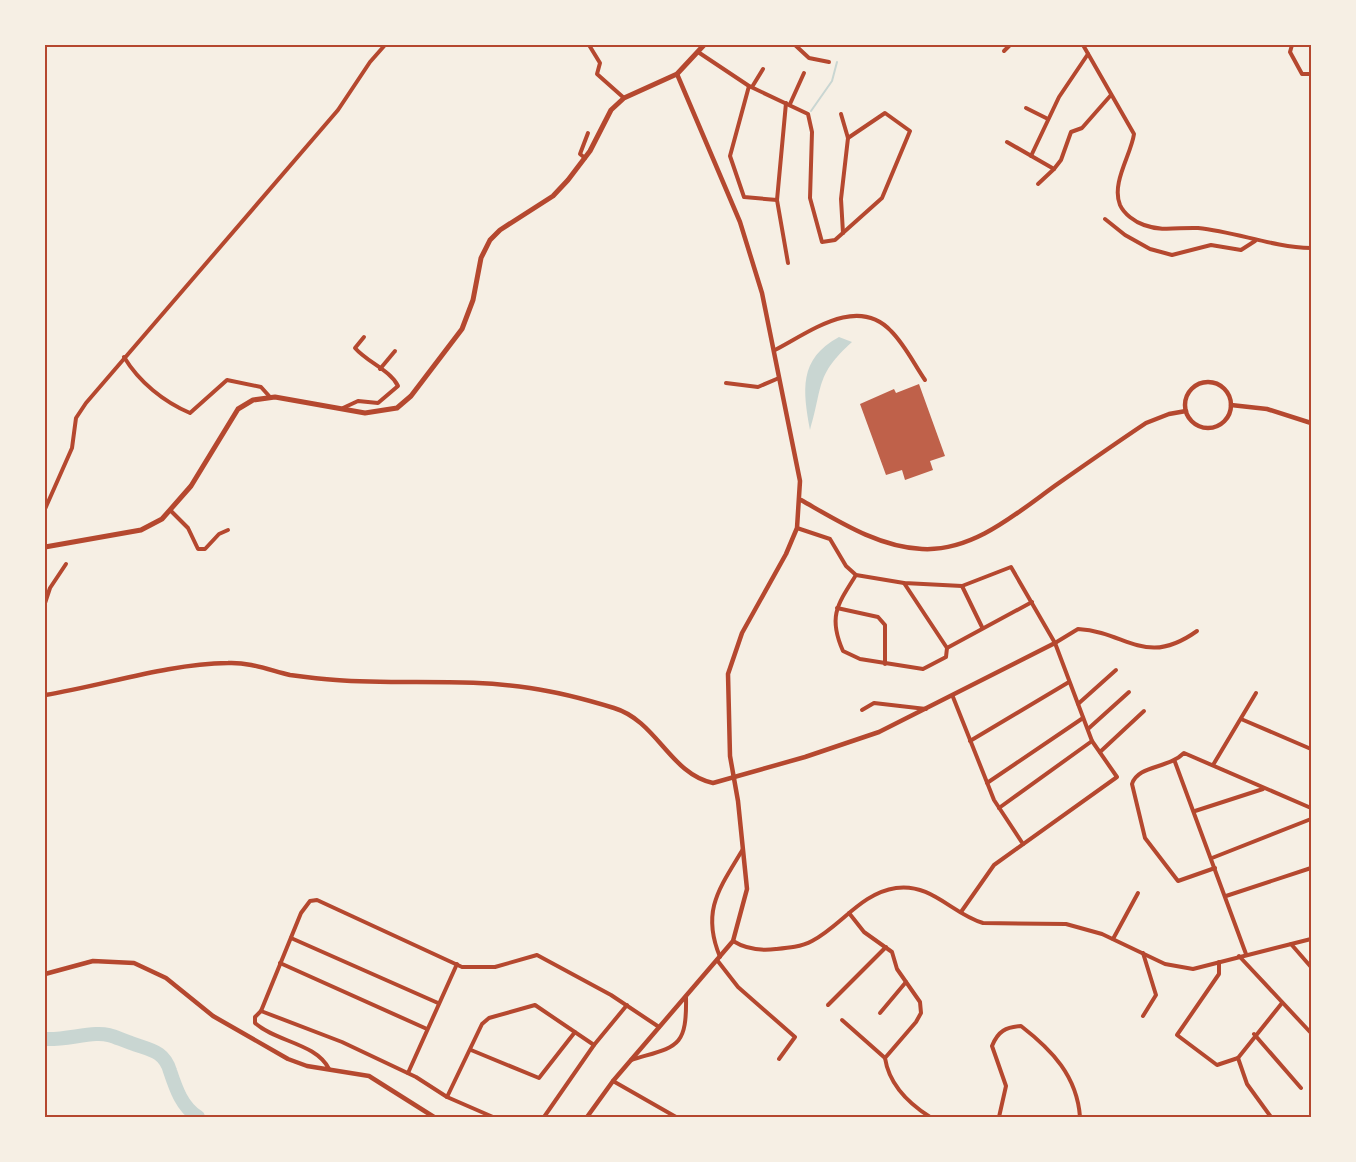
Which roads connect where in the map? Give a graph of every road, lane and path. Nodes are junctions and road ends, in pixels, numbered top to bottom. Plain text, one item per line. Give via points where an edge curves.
1 (385, 45) edge
2 (589, 45) edge
3 (704, 45) edge
4 (795, 45) edge
5 (1010, 45) edge
6 (1083, 45) edge
7 (1292, 45) edge
8 (1004, 51) dead end
9 (698, 52) junction
10 (1088, 54) junction
11 (829, 62) dead end
12 (763, 69) dead end
13 (804, 73) dead end
14 (677, 74) junction
15 (1311, 74) edge
16 (750, 86) junction
17 (1111, 95) junction
18 (624, 98) junction
19 (788, 104) junction
20 (1026, 108) dead end
21 (841, 114) dead end
22 (1048, 118) junction
23 (588, 133) dead end
24 (848, 138) junction
25 (1007, 142) dead end
26 (1031, 156) junction
27 (585, 158) junction
28 (1054, 169) junction
29 (1038, 184) dead end
30 (777, 200) junction
31 (1105, 219) dead end
32 (843, 234) junction
33 (1256, 241) junction
34 (1311, 248) edge
35 (788, 263) dead end
36 (364, 338) dead end
37 (775, 350) junction
38 (396, 351) dead end
39 (124, 357) junction
40 (380, 369) junction
41 (779, 378) junction
42 (925, 380) dead end
43 (726, 383) dead end
44 (270, 397) junction
45 (1231, 405) junction
46 (342, 409) junction
47 (1186, 411) junction
48 (1311, 423) edge
49 (801, 500) junction
50 (45, 509) edge
51 (171, 511) junction
52 (797, 528) junction
53 (228, 530) dead end
54 (45, 547) edge
55 (66, 564) dead end
56 (856, 575) junction
57 (904, 583) junction
58 (962, 586) junction
59 (1032, 602) junction
60 (45, 603) edge
61 (837, 608) junction
62 (982, 627) junction
63 (1197, 631) dead end
64 (1055, 643) junction
65 (947, 648) junction
66 (885, 664) junction
67 (1116, 670) dead end
68 (1069, 682) junction
69 (1129, 692) dead end
70 (1256, 693) dead end
71 (45, 695) edge
72 (952, 696) junction
73 (1078, 704) junction
74 (928, 709) junction
75 (862, 710) dead end
76 (1144, 711) dead end
77 (1083, 718) junction
78 (1241, 719) junction
79 (1088, 729) junction
80 (970, 741) junction
81 (1092, 741) junction
82 (1311, 749) edge
83 (1100, 752) junction
84 (1175, 762) junction
85 (1213, 765) junction
86 (987, 783) junction
87 (1264, 789) junction
88 (999, 808) junction
89 (1311, 808) edge
90 (1195, 811) junction
91 (1311, 819) edge
92 (1023, 844) junction
93 (744, 849) junction
94 (1212, 858) junction
95 (1215, 868) junction
96 (1311, 868) edge
97 (1138, 893) dead end
98 (1226, 896) junction
99 (961, 912) junction
100 (849, 913) junction
101 (291, 938) junction
102 (1113, 939) junction
103 (1311, 939) edge
104 (733, 941) junction
105 (1290, 944) junction
106 (886, 947) junction
107 (1143, 953) junction
108 (1246, 954) junction
109 (1239, 957) junction
110 (718, 959) junction
111 (1219, 962) junction
112 (279, 963) junction
113 (457, 964) junction
114 (1311, 967) edge
115 (45, 974) edge
116 (906, 982) junction
117 (686, 997) junction
118 (438, 1003) junction
119 (1282, 1003) junction
120 (627, 1005) junction
121 (828, 1005) dead end
122 (261, 1011) junction
123 (880, 1013) dead end
124 (1143, 1016) dead end
125 (842, 1020) dead end
126 (659, 1027) junction
127 (427, 1029) junction
128 (575, 1032) junction
129 (1311, 1033) edge
130 (1254, 1034) junction
131 (594, 1045) junction
132 (471, 1050) junction
133 (885, 1058) junction
134 (1238, 1058) junction
135 (779, 1059) dead end
136 (630, 1060) junction
137 (329, 1069) junction
138 (408, 1073) junction
139 (613, 1081) junction
140 (1301, 1088) dead end
141 (447, 1097) junction
142 (434, 1117) edge
143 (493, 1117) edge
144 (545, 1117) edge
145 (587, 1117) edge
146 (676, 1117) edge
147 (930, 1117) edge
148 (999, 1117) edge
149 (1080, 1117) edge
150 (1271, 1117) edge

1 - 39 street via 338,110
2 - 18 street via 600,63 597,74
3 - 9 main road
4 - 11 street via 809,58
5 - 8 street
6 - 10 street
7 - 15 street via 1290,52 1302,74
9 - 14 main road
9 - 16 street
10 - 17 street
10 - 22 street
12 - 16 street
13 - 19 street
14 - 18 main road
14 - 37 street via 740,222
16 - 19 street
16 - 30 street via 730,156 744,197
17 - 28 street via 1082,128 1071,132
17 - 33 street via 1134,134 1120,181 1119,204 1127,214 1144,225 1164,230 1196,228
18 - 27 main road via 611,110
19 - 30 street
19 - 32 street via 803,109 810,120 810,198 819,235 822,242 829,243
20 - 22 street
21 - 24 street
22 - 26 street
23 - 27 street via 580,148
24 - 32 street via 841,199
24 - 32 street via 885,113 910,131 882,198
25 - 26 street
26 - 28 street
27 - 46 main road via 553,196 490,240 481,258 473,300 462,328 411,396 386,412
28 - 29 street
30 - 35 street
31 - 33 street via 1150,249 1172,255 1211,245 1241,250
33 - 34 street
36 - 40 street via 355,348
37 - 41 street
37 - 42 street via 847,315 861,314 882,322 893,332
38 - 40 street
39 - 44 street via 153,391 172,406 190,413 227,380 261,387
39 - 50 street via 76,418 72,448
40 - 46 street via 394,378 398,386 390,395 378,404 358,401
41 - 43 street via 758,387
41 - 49 street via 793,437
44 - 46 main road
44 - 51 main road via 253,400 238,409
45 - 47 street via 1224,422 1210,428 1194,424
45 - 47 street via 1227,392 1206,382 1192,389 1185,403
45 - 48 street via 1267,409
47 - 49 street via 1146,423 1005,521 962,543 924,549 897,546 847,526
49 - 52 street
51 - 53 street via 188,528 198,549 205,549
51 - 54 main road via 141,530
52 - 56 street via 830,539
52 - 93 street via 742,633 728,674 729,756
55 - 60 street
56 - 57 street
56 - 61 street
57 - 58 street
57 - 65 street
58 - 59 street via 1011,567
58 - 62 street
59 - 62 street
59 - 64 street
61 - 66 street via 835,632 843,651
61 - 66 street via 883,621
62 - 65 street
63 - 64 street via 1173,646 1157,648 1143,648 1078,629
64 - 68 street
64 - 72 street
65 - 66 street via 946,657 923,669
67 - 73 street
68 - 73 street
68 - 80 street
69 - 79 street
70 - 78 street
71 - 74 street via 146,674 229,663 333,680 533,688 627,713 651,732 686,771 700,781 713,783 879,732
72 - 74 street
72 - 80 street
73 - 77 street
74 - 75 street via 874,704
76 - 83 street
77 - 79 street
77 - 86 street
78 - 82 street
78 - 85 street
79 - 81 street
80 - 86 street
81 - 83 street
81 - 88 street
83 - 92 street via 1117,777
84 - 85 street via 1184,753
84 - 90 street
84 - 95 street via 1134,778 1132,784 1145,838 1178,881
85 - 87 street
86 - 88 street
87 - 89 street
87 - 90 street
88 - 92 street
90 - 94 street
91 - 94 street
92 - 99 street via 994,865
93 - 104 street via 747,889
93 - 110 street via 717,897 711,916
94 - 95 street
95 - 98 street
96 - 98 street
97 - 102 street
98 - 108 street
99 - 100 street via 911,887 876,893
99 - 102 street via 983,923 1066,924
100 - 104 street via 812,941 792,948 747,948
100 - 106 street via 864,932
101 - 112 street
101 - 113 street via 305,907 317,900
101 - 118 street
102 - 107 street
103 - 105 street
104 - 110 street
105 - 108 street
105 - 114 street
106 - 116 street
106 - 121 street
107 - 111 street via 1165,964 1193,969
107 - 124 street via 1156,995
108 - 109 street
109 - 111 street
109 - 119 street
110 - 117 street
110 - 135 street via 738,987 795,1037
111 - 134 street via 1219,974 1177,1035 1217,1065
112 - 122 street
112 - 127 street
113 - 118 street
113 - 120 street via 484,968 537,955
115 - 137 street via 93,961 134,963 166,978 213,1016 267,1048 307,1066
116 - 123 street
116 - 133 street via 920,1002 921,1013
117 - 126 street
117 - 136 street via 684,1033 679,1042
118 - 127 street
119 - 129 street
119 - 130 street
120 - 126 street
120 - 131 street
122 - 137 street via 255,1023 262,1030 318,1056
122 - 138 street
125 - 133 street
126 - 136 street
127 - 138 street
128 - 131 street
128 - 132 street via 539,1078
128 - 132 street via 535,1005 489,1018 482,1024
130 - 134 street
130 - 140 street
131 - 144 street
132 - 141 street
133 - 147 street via 887,1073 904,1096
134 - 150 street via 1251,1091
136 - 139 street
137 - 142 street via 369,1076
138 - 141 street
139 - 145 street
139 - 146 street
141 - 143 street
148 - 149 street via 1006,1086 992,1046 997,1035 1008,1027 1021,1026 1047,1046 1074,1084

